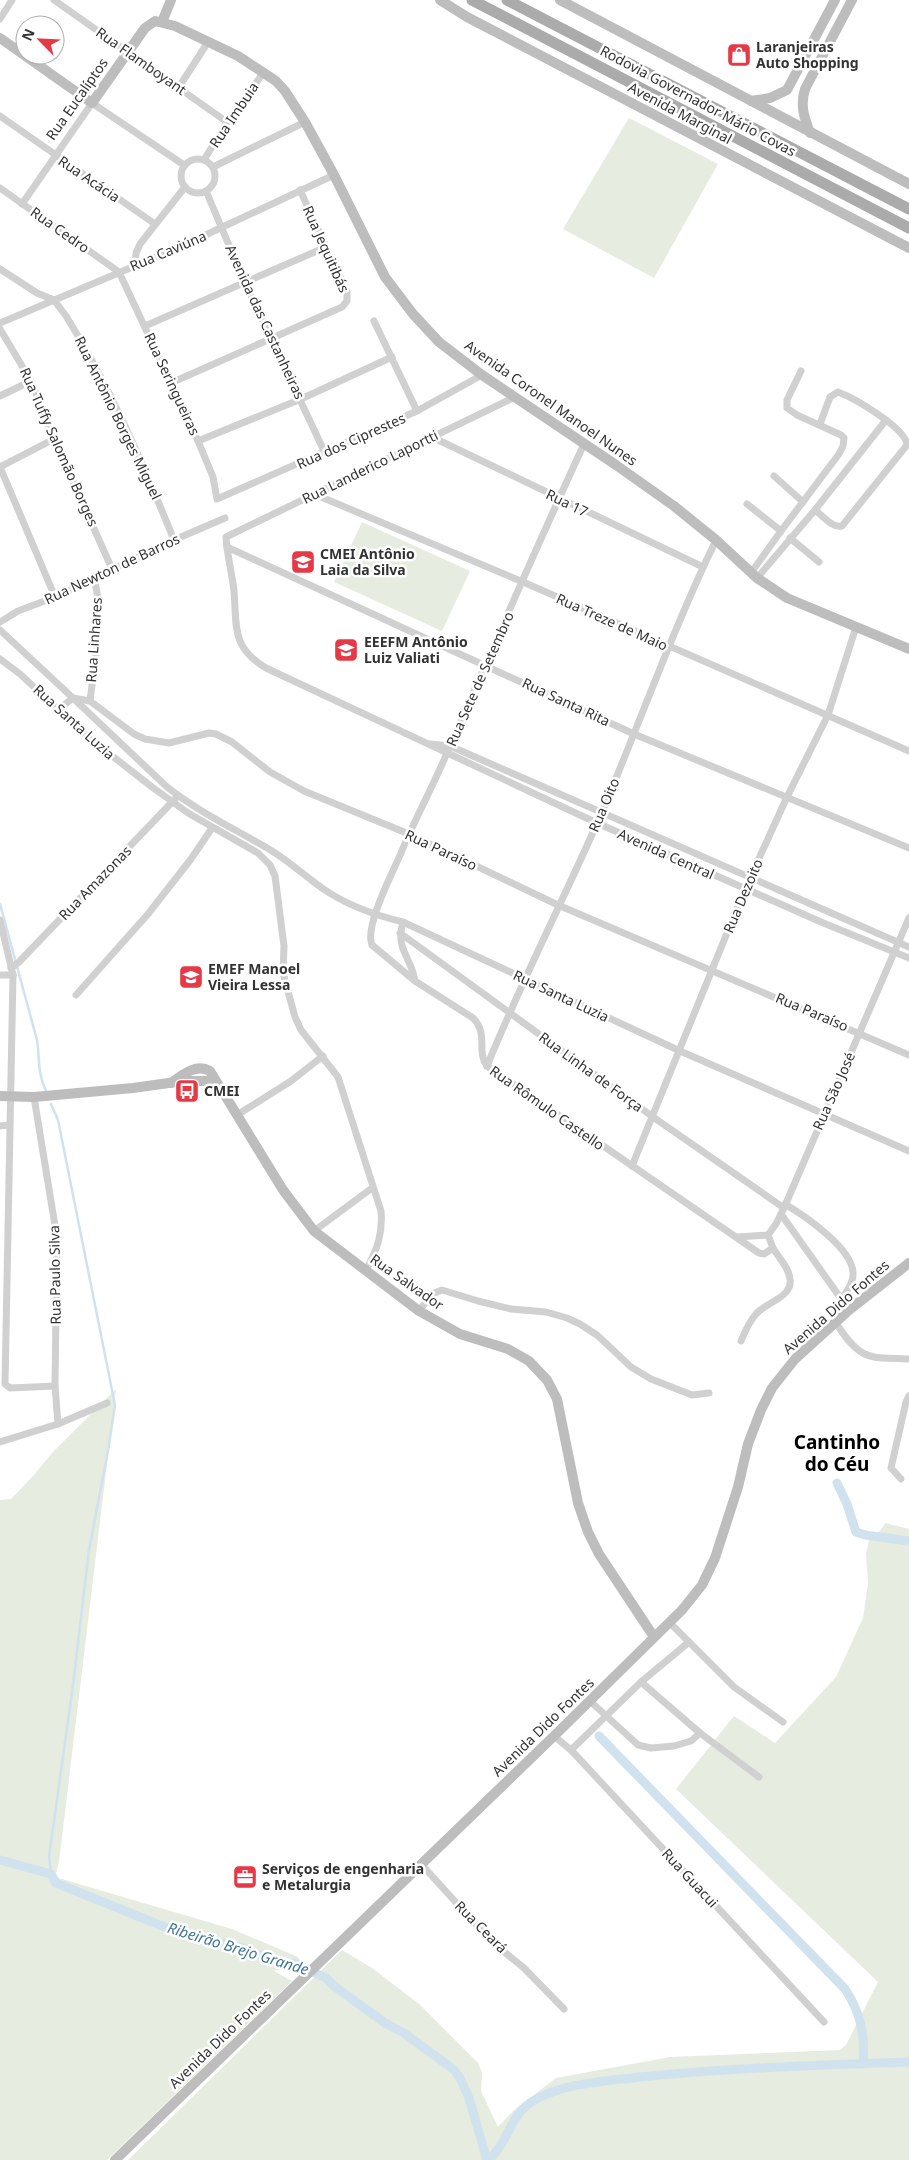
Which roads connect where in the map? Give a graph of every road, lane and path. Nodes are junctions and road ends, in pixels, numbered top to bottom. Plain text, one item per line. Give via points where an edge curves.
1 (12, 0) edge
2 (54, 0) edge
3 (172, 0) edge
4 (434, 0) edge
5 (472, 0) edge
6 (507, 0) edge
7 (560, 0) edge
8 (835, 0) edge
9 (852, 0) edge
10 (443, 2) edge
11 (0, 19) edge
12 (162, 22) junction
13 (0, 38) edge
14 (208, 42) junction
15 (128, 52) junction
16 (264, 72) junction
17 (179, 87) junction
18 (750, 101) junction
19 (92, 103) junction
20 (0, 116) edge
21 (227, 122) junction
22 (305, 122) junction
23 (810, 133) junction
24 (55, 155) junction
25 (204, 160) junction
26 (184, 165) junction
27 (213, 167) junction
28 (334, 175) junction
29 (909, 184) edge
30 (185, 187) junction
31 (0, 188) edge
32 (300, 190) junction
33 (206, 191) junction
34 (22, 204) junction
35 (909, 209) edge
36 (155, 224) junction
37 (221, 228) junction
38 (909, 228) edge
39 (326, 247) junction
40 (909, 248) edge
41 (136, 265) junction
42 (0, 269) edge
43 (120, 272) junction
44 (245, 283) junction
45 (54, 300) junction
46 (374, 320) dead end
47 (0, 323) edge
48 (145, 326) junction
49 (0, 329) edge
50 (271, 338) junction
51 (392, 357) junction
52 (801, 371) dead end
53 (482, 375) junction
54 (31, 380) junction
55 (171, 383) junction
56 (0, 396) edge
57 (515, 397) junction
58 (301, 399) junction
59 (417, 411) junction
60 (886, 420) junction
61 (820, 424) junction
62 (432, 437) junction
63 (54, 439) junction
64 (198, 441) junction
65 (584, 444) junction
66 (325, 453) junction
67 (0, 467) edge
68 (774, 476) dead end
69 (314, 494) junction
70 (218, 499) joint
71 (559, 499) junction
72 (803, 502) junction
73 (748, 504) dead end
74 (815, 510) junction
75 (225, 518) dead end
76 (781, 531) junction
77 (790, 538) junction
78 (174, 540) junction
79 (716, 540) junction
80 (227, 547) junction
81 (819, 562) dead end
82 (702, 567) junction
83 (112, 569) junction
84 (754, 576) junction
85 (94, 580) junction
86 (523, 582) junction
87 (55, 597) junction
88 (0, 622) edge
89 (856, 627) junction
90 (0, 630) edge
91 (668, 646) junction
92 (909, 649) edge
93 (0, 659) edge
94 (484, 665) junction
95 (73, 698) junction
96 (90, 701) junction
97 (58, 709) junction
98 (828, 716) junction
99 (634, 734) junction
100 (425, 743) junction
101 (450, 746) junction
102 (909, 751) edge
103 (447, 754) junction
104 (178, 795) junction
105 (787, 797) junction
106 (172, 802) junction
107 (602, 812) junction
108 (596, 824) junction
109 (212, 828) junction
110 (409, 834) junction
111 (909, 848) edge
112 (750, 878) junction
113 (745, 889) junction
114 (558, 905) junction
115 (376, 915) junction
116 (909, 918) edge
117 (0, 920) edge
118 (403, 922) junction
119 (400, 933) junction
120 (898, 942) junction
121 (909, 947) edge
122 (894, 952) junction
123 (909, 958) edge
124 (12, 970) junction
125 (713, 971) junction
126 (0, 975) edge
127 (526, 980) junction
128 (416, 981) junction
129 (76, 996) dead end
130 (508, 1012) junction
131 (860, 1032) junction
132 (680, 1051) junction
133 (909, 1055) edge
134 (322, 1056) junction
135 (486, 1066) junction
136 (5, 1096) edge
137 (34, 1097) junction
138 (825, 1113) junction
139 (237, 1115) junction
140 (653, 1117) junction
141 (9, 1125) junction
142 (0, 1126) edge
143 (909, 1151) edge
144 (632, 1166) junction
145 (372, 1188) junction
146 (783, 1209) junction
147 (314, 1231) junction
148 (768, 1234) junction
149 (736, 1237) junction
150 (773, 1248) junction
151 (909, 1263) edge
152 (366, 1270) junction
153 (842, 1299) junction
154 (849, 1310) junction
155 (419, 1311) junction
156 (836, 1323) junction
157 (741, 1342) dead end
158 (909, 1358) edge
159 (55, 1386) junction
160 (709, 1393) dead end
161 (909, 1396) edge
162 (107, 1403) dead end
163 (58, 1424) junction
164 (0, 1442) edge
165 (901, 1479) dead end
166 (670, 1623) junction
167 (654, 1637) junction
168 (689, 1642) junction
169 (642, 1682) junction
170 (590, 1701) junction
171 (608, 1716) junction
172 (783, 1722) dead end
173 (700, 1733) junction
174 (554, 1736) junction
175 (570, 1750) junction
176 (759, 1777) dead end
177 (421, 1864) junction
178 (564, 2008) dead end
179 (824, 2022) dead end
180 (115, 2160) edge

1 - 11 street
2 - 15 street, Rua Flamboyant
3 - 12 street
4 - 10 street
5 - 38 main road, Rodovia Governador Mário Covas
6 - 35 main road, Rodovia Governador Mário Covas
7 - 18 street
8 - 18 street via 787,90 770,98
9 - 23 street via 802,99 802,111
10 - 40 street, Avenida Marginal via 536,54
12 - 14 street, Avenida Coronel Manoel Nunes
12 - 15 street, Rua Eucalíptos via 150,24
13 - 19 street
14 - 16 street, Avenida Coronel Manoel Nunes
14 - 17 street
15 - 17 street, Rua Flamboyant
15 - 19 street, Rua Eucalíptos
16 - 21 street, Rua Imbuia
16 - 22 street, Avenida Coronel Manoel Nunes via 285,91
17 - 21 street, Rua Flamboyant
18 - 23 street
19 - 24 street, Rua Eucalíptos
19 - 26 street
20 - 24 street, Rua Acácia
21 - 25 street, Rua Imbuia
22 - 27 street
22 - 28 street, Avenida Coronel Manoel Nunes
23 - 29 street
24 - 34 street, Rua Eucalíptos
24 - 36 street, Rua Acácia
25 - 26 street via 193,159
25 - 27 street
26 - 30 street via 181,176
27 - 33 street via 215,178
28 - 32 street, Rua Caviúna
28 - 53 street, Avenida Coronel Manoel Nunes via 394,290 439,342
30 - 33 street via 195,193
30 - 36 street
31 - 34 street, Rua Cedro
32 - 37 street, Rua Caviúna
32 - 39 street, Rua Jequitibás
33 - 37 street, Avenida das Castanheiras
34 - 43 street, Rua Cedro
36 - 41 street via 140,244
37 - 41 street, Rua Caviúna
37 - 44 street, Avenida das Castanheiras
39 - 44 street
39 - 50 street, Rua Jequitibás via 347,292 347,301 342,307
41 - 43 street, Rua Caviúna
42 - 45 street
43 - 45 street, Rua Caviúna
43 - 48 street, Rua Seringueiras
44 - 48 street
44 - 50 street, Avenida das Castanheiras
45 - 47 street, Rua Caviúna
45 - 78 street, Rua Antônio Borges Miguel via 75,330 102,380
46 - 51 street
48 - 55 street, Rua Seringueiras
49 - 54 street, Rua Tuffy Salomão Borges
50 - 55 street
50 - 58 street, Avenida das Castanheiras
51 - 58 street
51 - 59 street
52 - 61 street via 787,400 787,408
53 - 57 street, Avenida Coronel Manoel Nunes
53 - 59 street, Rua dos Ciprestes
54 - 56 street
54 - 63 street, Rua Tuffy Salomão Borges
55 - 64 street, Rua Seringueiras
57 - 62 street, Rua Landerico Laportti
57 - 65 street, Avenida Coronel Manoel Nunes
58 - 64 street
58 - 66 street, Avenida das Castanheiras
59 - 66 street, Rua dos Ciprestes
60 - 61 street via 838,392 830,397
60 - 74 street
60 - 74 street via 901,432 907,445 847,522 838,527
61 - 72 street via 841,434 843,446
62 - 69 street, Rua Landerico Laportti
62 - 71 street, Rua 17
63 - 67 street
63 - 83 street, Rua Tuffy Salomão Borges
64 - 70 street, Rua Seringueiras via 213,476
65 - 71 street, Rua Sete de Setembro
65 - 79 street, Avenida Coronel Manoel Nunes via 674,506
66 - 70 street, Rua dos Ciprestes
67 - 87 street
68 - 72 street
69 - 80 street, Rua Landerico Laportti via 226,537
69 - 86 street, Rua Treze de Maio
71 - 82 street, Rua 17
71 - 86 street, Rua Sete de Setembro
72 - 76 street
73 - 76 street
74 - 77 street
75 - 78 street, Rua Newton de Barros
76 - 84 street
77 - 81 street
77 - 84 street
78 - 83 street, Rua Newton de Barros
79 - 82 street, Rua Oito
79 - 84 street, Avenida Coronel Manoel Nunes
80 - 94 street, Rua Santa Rita
80 - 100 street, Avenida Central via 238,639 247,654 266,668
82 - 91 street, Rua Oito
83 - 85 street, Rua Newton de Barros
84 - 89 street, Avenida Coronel Manoel Nunes via 787,598
85 - 87 street, Rua Newton de Barros
85 - 96 street, Rua Linhares via 99,612
86 - 91 street, Rua Treze de Maio
86 - 94 street, Rua Sete de Setembro
87 - 88 street, Rua Newton de Barros via 18,611
89 - 92 street, Avenida Coronel Manoel Nunes
89 - 98 street, Rua Dezoito
90 - 95 street
91 - 98 street, Rua Treze de Maio
91 - 99 street, Rua Oito
93 - 97 street, Rua Santa Luzia
94 - 99 street, Rua Santa Rita
94 - 101 street, Rua Sete de Setembro
95 - 96 street, Rua Paraíso
95 - 97 street
95 - 104 street, Rua Santa Luzia
96 - 110 street, Rua Paraíso via 145,739 169,743 216,734 286,782
97 - 106 street, Rua Santa Luzia via 88,737
98 - 102 street, Rua Treze de Maio
98 - 105 street, Rua Dezoito
99 - 105 street, Rua Santa Rita
99 - 107 street, Rua Oito
100 - 101 street, Avenida Central
100 - 103 street, Avenida Central
101 - 103 street, Rua Sete de Setembro
101 - 107 street, Avenida Central
103 - 108 street, Avenida Central
103 - 110 street, Rua Sete de Setembro
104 - 106 street, Rua Amazonas
104 - 115 street, Rua Santa Luzia via 272,851 341,900
105 - 111 street, Rua Santa Rita
105 - 112 street, Rua Dezoito
106 - 109 street, Rua Santa Luzia
106 - 124 street, Rua Amazonas
107 - 108 street, Rua Oito
107 - 112 street, Avenida Central
108 - 113 street, Avenida Central
108 - 114 street, Rua Oito
109 - 129 street via 148,914
109 - 134 street, Rua Santa Luzia via 258,853 270,865 275,876 284,973 294,1017
110 - 114 street, Rua Paraíso
110 - 115 street, Rua Sete de Setembro
112 - 113 street, Rua Dezoito
112 - 120 street, Avenida Central
113 - 122 street, Avenida Central
113 - 125 street, Rua Dezoito
114 - 125 street, Rua Paraíso
114 - 127 street, Rua Oito
115 - 118 street, Rua Santa Luzia
115 - 128 street, Rua Rômulo Castello via 370,936 372,945
116 - 120 street, Rua São José
117 - 124 street
118 - 119 street
118 - 127 street, Rua Santa Luzia
119 - 128 street via 400,943
119 - 130 street, Rua Linha de Força
120 - 121 street, Avenida Central
120 - 122 street, Rua São José
122 - 123 street, Avenida Central
122 - 131 street, Rua São José
124 - 126 street
124 - 136 street
125 - 131 street, Rua Paraíso
125 - 132 street, Rua Dezoito
127 - 130 street, Rua Oito
127 - 132 street, Rua Santa Luzia
128 - 135 street, Rua Rômulo Castello via 479,1024
130 - 135 street, Rua Oito
130 - 140 street, Rua Linha de Força
131 - 133 street, Rua Paraíso
131 - 138 street, Rua São José
132 - 138 street, Rua Santa Luzia
132 - 140 street, Rua Dezoito
134 - 139 street via 291,1081
134 - 145 street, Rua Santa Luzia via 338,1077 343,1090
135 - 144 street, Rua Rômulo Castello
136 - 137 street, Rua Salvador
136 - 141 street
137 - 139 street, Rua Salvador via 170,1083 195,1068 205,1068 210,1070
137 - 159 street, Rua Paulo Silva via 57,1238
138 - 143 street, Rua Santa Luzia
138 - 146 street, Rua São José
139 - 147 street, Rua Salvador via 283,1190
140 - 144 street, Rua Dezoito
140 - 146 street, Rua Linha de Força
141 - 142 street
141 - 159 street via 5,1384 10,1388
144 - 149 street, Rua Rômulo Castello
145 - 147 street
145 - 152 street, Rua Santa Luzia via 383,1227
146 - 148 street, Rua São José
146 - 153 street, Rua Linha de Força
146 - 153 street via 822,1232 851,1261 851,1284
147 - 152 street, Rua Salvador
148 - 149 street
148 - 150 street
149 - 150 street, Rua Rômulo Castello via 759,1253
150 - 157 street via 786,1268 790,1286 782,1296 756,1313
151 - 154 street, Avenida Dido Fontes
152 - 155 street, Rua Salvador
153 - 154 street, Rua Linha de Força
154 - 156 street, Avenida Dido Fontes
155 - 160 street via 432,1294 442,1290 502,1307 546,1312 580,1324 597,1335 631,1367 651,1379 692,1395
155 - 167 street, Rua Salvador via 460,1334 508,1349 529,1361 546,1380 558,1399 578,1503 588,1532
156 - 158 street via 849,1343 864,1355
156 - 166 street, Avenida Dido Fontes via 795,1359 772,1388 748,1444 715,1558 702,1585
159 - 163 street, Rua Paulo Silva
161 - 165 street via 891,1468
162 - 163 street
163 - 164 street
166 - 167 street, Avenida Dido Fontes
166 - 168 street
167 - 170 street, Avenida Dido Fontes
168 - 169 street
168 - 172 street via 734,1687
169 - 171 street
169 - 173 street
170 - 171 street
170 - 174 street, Avenida Dido Fontes
171 - 173 street via 638,1745 651,1748 674,1746 690,1741
171 - 175 street
173 - 176 street
174 - 175 street, Rua Guacui
174 - 177 street, Avenida Dido Fontes
175 - 179 street, Rua Guacui
177 - 178 street, Rua Ceará via 492,1942
177 - 180 street, Avenida Dido Fontes

